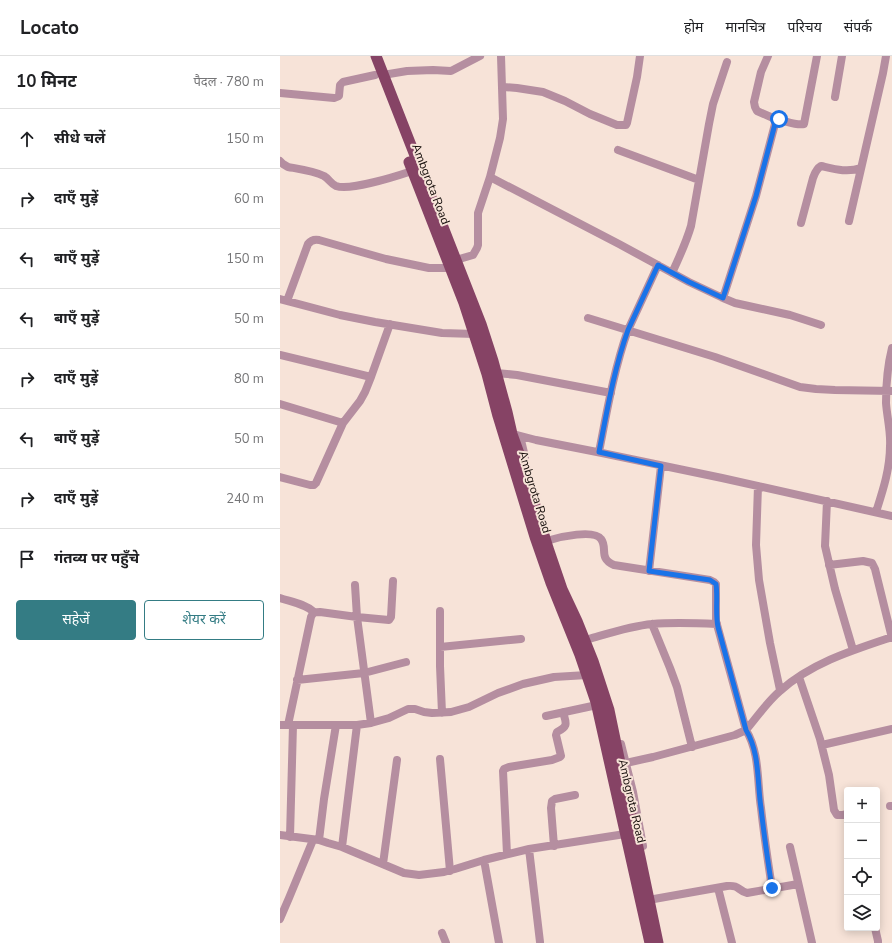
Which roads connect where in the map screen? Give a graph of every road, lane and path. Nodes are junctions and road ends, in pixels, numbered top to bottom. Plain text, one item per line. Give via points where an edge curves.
1 (368, 56) edge
2 (376, 56) edge
3 (480, 56) edge
4 (501, 56) edge
5 (640, 56) edge
6 (768, 56) edge
7 (817, 56) edge
8 (842, 56) edge
9 (886, 56) edge
10 (727, 62) dead end
11 (379, 75) junction
12 (503, 87) junction
13 (280, 93) edge
14 (835, 97) dead end
15 (774, 119) junction
16 (618, 150) dead end
17 (280, 161) edge
18 (861, 168) junction
19 (412, 171) junction
20 (490, 177) junction
21 (699, 180) junction
22 (849, 221) dead end
23 (801, 224) dead end
24 (454, 264) junction
25 (658, 265) junction
26 (672, 273) junction
27 (723, 298) junction
28 (284, 300) edge
29 (588, 318) dead end
30 (390, 324) junction
31 (821, 325) dead end
32 (628, 330) junction
33 (475, 334) junction
34 (892, 348) edge
35 (280, 355) edge
36 (496, 373) junction
37 (371, 377) junction
38 (889, 391) edge
39 (611, 393) junction
40 (280, 404) edge
41 (343, 422) junction
42 (516, 435) junction
43 (599, 452) junction
44 (661, 466) junction
45 (280, 477) edge
46 (758, 486) junction
47 (827, 502) junction
48 (876, 512) junction
49 (892, 516) edge
50 (550, 540) junction
51 (829, 565) junction
52 (649, 571) junction
53 (393, 581) dead end
54 (355, 585) dead end
55 (280, 598) edge
56 (440, 611) dead end
57 (314, 612) junction
58 (357, 617) junction
59 (652, 624) junction
60 (717, 624) junction
61 (892, 637) edge
62 (521, 639) dead end
63 (589, 639) junction
64 (440, 647) junction
65 (853, 650) junction
66 (406, 662) dead end
67 (364, 674) junction
68 (587, 675) junction
69 (799, 677) junction
70 (297, 680) junction
71 (780, 690) junction
72 (597, 705) junction
73 (562, 712) junction
74 (442, 713) junction
75 (546, 716) dead end
76 (371, 722) junction
77 (287, 725) edge
78 (336, 725) junction
79 (357, 725) junction
80 (892, 729) edge
81 (746, 730) junction
82 (822, 745) junction
83 (692, 747) junction
84 (440, 759) dead end
85 (397, 760) dead end
86 (626, 763) junction
87 (575, 795) dead end
88 (844, 814) edge
89 (625, 834) junction
90 (280, 835) edge
91 (290, 837) junction
92 (316, 840) junction
93 (554, 846) junction
94 (342, 847) junction
95 (790, 848) dead end
96 (528, 850) junction
97 (507, 854) junction
98 (484, 860) junction
99 (383, 864) junction
100 (450, 871) junction
101 (798, 884) junction
102 (718, 888) junction
103 (772, 888) junction
104 (654, 899) junction
105 (280, 919) edge
106 (876, 931) edge
107 (442, 933) dead end
108 (540, 942) dead end
109 (446, 943) edge
110 (498, 943) edge
111 (650, 943) edge
112 (658, 943) edge
113 (663, 943) edge
114 (732, 943) edge
115 (812, 943) edge
116 (878, 943) edge

1 - 11 main road, Ambgrota Road
2 - 11 main road
3 - 11 street via 450,71 407,71
4 - 12 street
5 - 12 street via 626,125 590,114 543,92
6 - 15 street via 761,72 754,102 757,111
7 - 15 street via 804,124
8 - 14 street
9 - 18 street
10 - 21 street via 712,111
11 - 13 street via 343,82 340,85 339,96 334,98
11 - 19 main road, Ambgrota Road
11 - 24 main road
12 - 20 street via 504,118
15 - 27 street via 775,124 756,196
16 - 21 street
17 - 19 street via 288,166 320,174 332,183 346,187
18 - 22 street
18 - 23 street via 848,171 821,166 818,168
19 - 24 main road, Ambgrota Road via 434,227
20 - 24 street via 478,213 477,248 473,255
20 - 25 street
21 - 26 street via 688,238
24 - 28 street via 423,267 312,240
24 - 33 main road, Ambgrota Road
24 - 36 main road via 481,324
25 - 26 street
25 - 32 street
26 - 27 street
27 - 31 street
28 - 30 street via 340,315
29 - 32 street
30 - 33 street via 442,333
30 - 37 street
32 - 38 street via 800,387
32 - 39 street
33 - 68 main road, Ambgrota Road via 535,537
34 - 38 street
35 - 37 street
36 - 39 street via 517,374
36 - 42 main road
37 - 41 street via 360,401
38 - 48 street via 886,402 889,463
39 - 43 street
40 - 41 street
41 - 45 street via 314,485
42 - 43 street
42 - 50 street
42 - 112 main road via 548,548 609,710
43 - 44 street
44 - 46 street
44 - 52 street
46 - 47 street
46 - 71 street via 758,580
47 - 48 street
47 - 51 street via 826,546
48 - 49 street
50 - 52 street via 567,536 595,535 601,539 604,555 610,564
50 - 63 street
51 - 61 street via 863,561 872,563
51 - 65 street
52 - 60 street via 714,582 717,589
53 - 58 street via 390,620
54 - 58 street
55 - 57 street
56 - 64 street
57 - 58 street
57 - 70 street
58 - 67 street
59 - 60 street
59 - 63 street
59 - 83 street via 677,687
60 - 81 street
61 - 65 street
62 - 64 street
63 - 86 street via 612,706
64 - 74 street
65 - 69 street via 812,668
66 - 67 street
67 - 70 street
67 - 76 street
68 - 72 main road, Ambgrota Road
68 - 74 street via 542,679 498,693 462,710
69 - 71 street
69 - 82 street
70 - 77 street
71 - 81 street
72 - 73 street
72 - 89 main road, Ambgrota Road
73 - 75 street
73 - 97 street via 565,726 556,735 560,758 508,766 503,771
74 - 76 street via 408,709 390,718
76 - 79 street
77 - 78 street
77 - 91 street
78 - 79 street
78 - 92 street
79 - 94 street
80 - 82 street
81 - 83 street
81 - 103 street via 751,738 757,766
82 - 88 street via 834,810 837,815
83 - 86 street
84 - 100 street
85 - 99 street
86 - 104 street
87 - 93 street via 552,801 551,824
89 - 93 street
89 - 111 main road, Ambgrota Road
90 - 91 street
91 - 92 street
92 - 94 street
92 - 105 street
93 - 96 street
94 - 99 street
95 - 101 street
96 - 97 street
96 - 108 street
97 - 98 street
98 - 100 street
98 - 110 street
99 - 100 street via 404,873 419,875
101 - 103 street
101 - 115 street
102 - 103 street via 735,886 747,893
102 - 104 street
102 - 114 street
104 - 113 street
106 - 116 street
107 - 109 street

